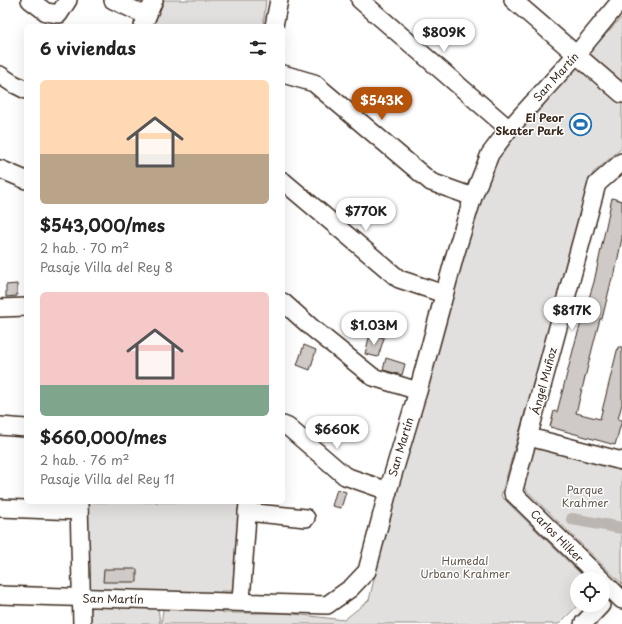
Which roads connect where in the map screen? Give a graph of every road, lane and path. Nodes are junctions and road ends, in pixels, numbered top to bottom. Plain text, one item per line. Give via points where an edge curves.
1 (30, 0) edge
2 (68, 0) edge
3 (113, 0) edge
4 (154, 0) edge
5 (279, 0) edge
6 (360, 0) edge
7 (513, 0) edge
8 (621, 0) edge
9 (145, 21) edge
10 (274, 24) edge
11 (576, 56) junction
12 (0, 75) edge
13 (285, 75) edge
14 (24, 89) edge
15 (622, 94) edge
16 (510, 129) junction
17 (622, 162) edge
18 (1, 173) edge
19 (24, 179) edge
20 (285, 183) edge
21 (473, 197) junction
22 (444, 294) junction
23 (285, 304) edge
24 (24, 307) edge
25 (0, 308) edge
26 (418, 391) junction
27 (0, 426) edge
28 (285, 426) edge
29 (24, 428) edge
30 (529, 437) junction
31 (622, 459) edge
32 (388, 491) junction
33 (513, 493) joint
34 (79, 507) edge
35 (248, 507) edge
36 (0, 508) edge
37 (306, 518) dead end
38 (593, 572) edge
39 (0, 595) edge
40 (81, 598) junction
41 (241, 601) junction
42 (594, 612) edge
43 (82, 624) edge
44 (583, 624) edge

1 - 2 street via 46,12 59,14
3 - 9 street
4 - 9 street
5 - 10 street
6 - 16 street
7 - 11 street
8 - 11 street, San Martín
11 - 15 street
11 - 16 street, San Martín
12 - 14 street
13 - 21 street via 314,82 431,182
16 - 21 street, San Martín via 490,154
17 - 30 street, Ángel Muñoz via 596,184
18 - 19 street
20 - 22 street via 399,279
21 - 22 street, San Martín
22 - 26 street, San Martín
23 - 26 street via 373,377
24 - 25 street
26 - 32 street, San Martín
27 - 29 street
28 - 32 street via 345,476
30 - 31 street
30 - 33 street, Ángel Muñoz
32 - 41 street, San Martín via 367,571 351,588 328,605
33 - 38 street, Carlos Hilker
34 - 36 street
34 - 40 street
35 - 37 street
35 - 41 street
39 - 40 street, San Martín
40 - 41 street, San Martín
40 - 43 street
42 - 44 street

